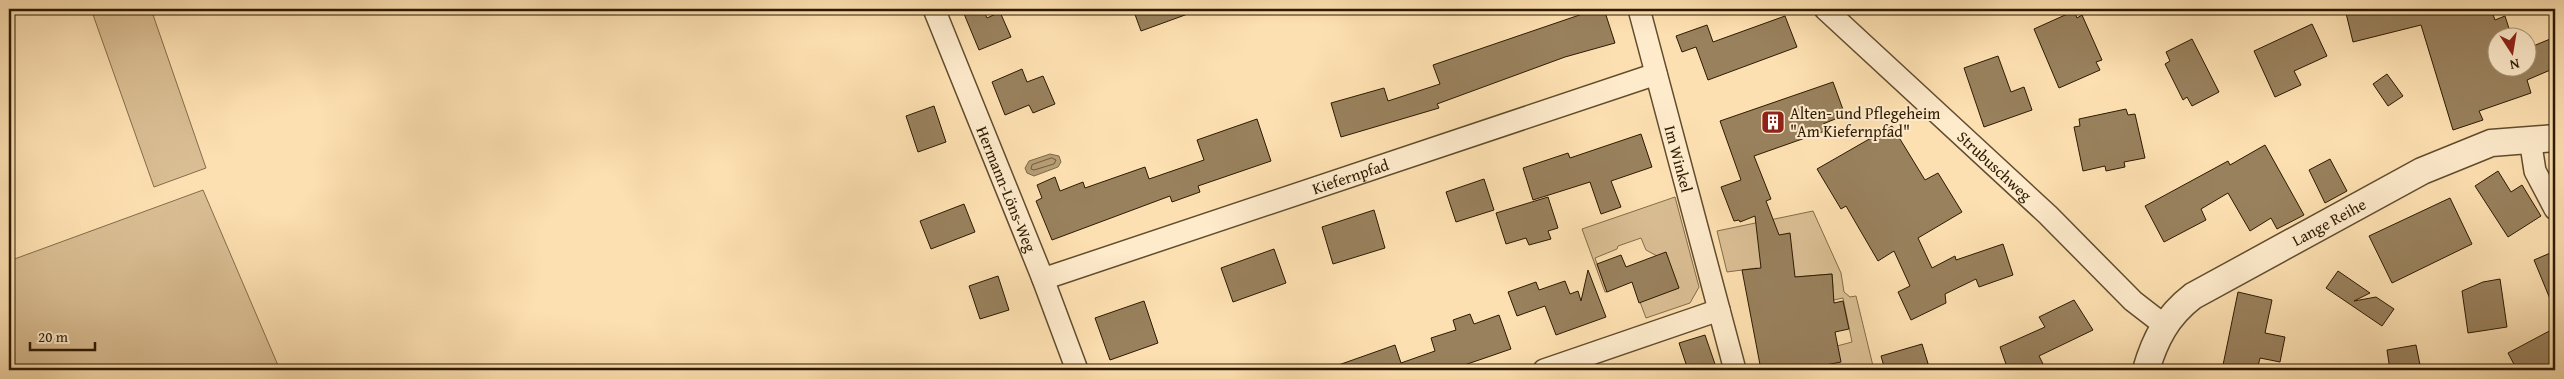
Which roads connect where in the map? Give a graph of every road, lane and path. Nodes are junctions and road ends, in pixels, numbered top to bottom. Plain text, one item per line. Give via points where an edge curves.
1 (934, 9) edge
2 (1639, 9) edge
3 (1825, 9) edge
4 (1656, 74) junction
5 (2543, 138) edge
6 (2555, 209) edge
7 (1044, 279) junction
8 (1719, 310) junction
9 (2164, 325) junction
10 (1077, 370) edge
11 (1544, 370) edge
12 (1735, 370) edge
13 (2146, 370) edge

1 - 7 street, Hermann-Löns-Weg
2 - 4 street, Im Winkel
3 - 9 street, Strubuschweg via 2048,215 2132,301
4 - 7 street, Kiefernpfad
4 - 8 street, Im Winkel
5 - 6 street via 2535,171
5 - 9 street, Lange Reihe via 2491,143 2422,171 2193,296 2177,308
7 - 10 street, Hermann-Löns-Weg
8 - 11 street
8 - 12 street, Im Winkel
9 - 13 street, Lange Reihe

